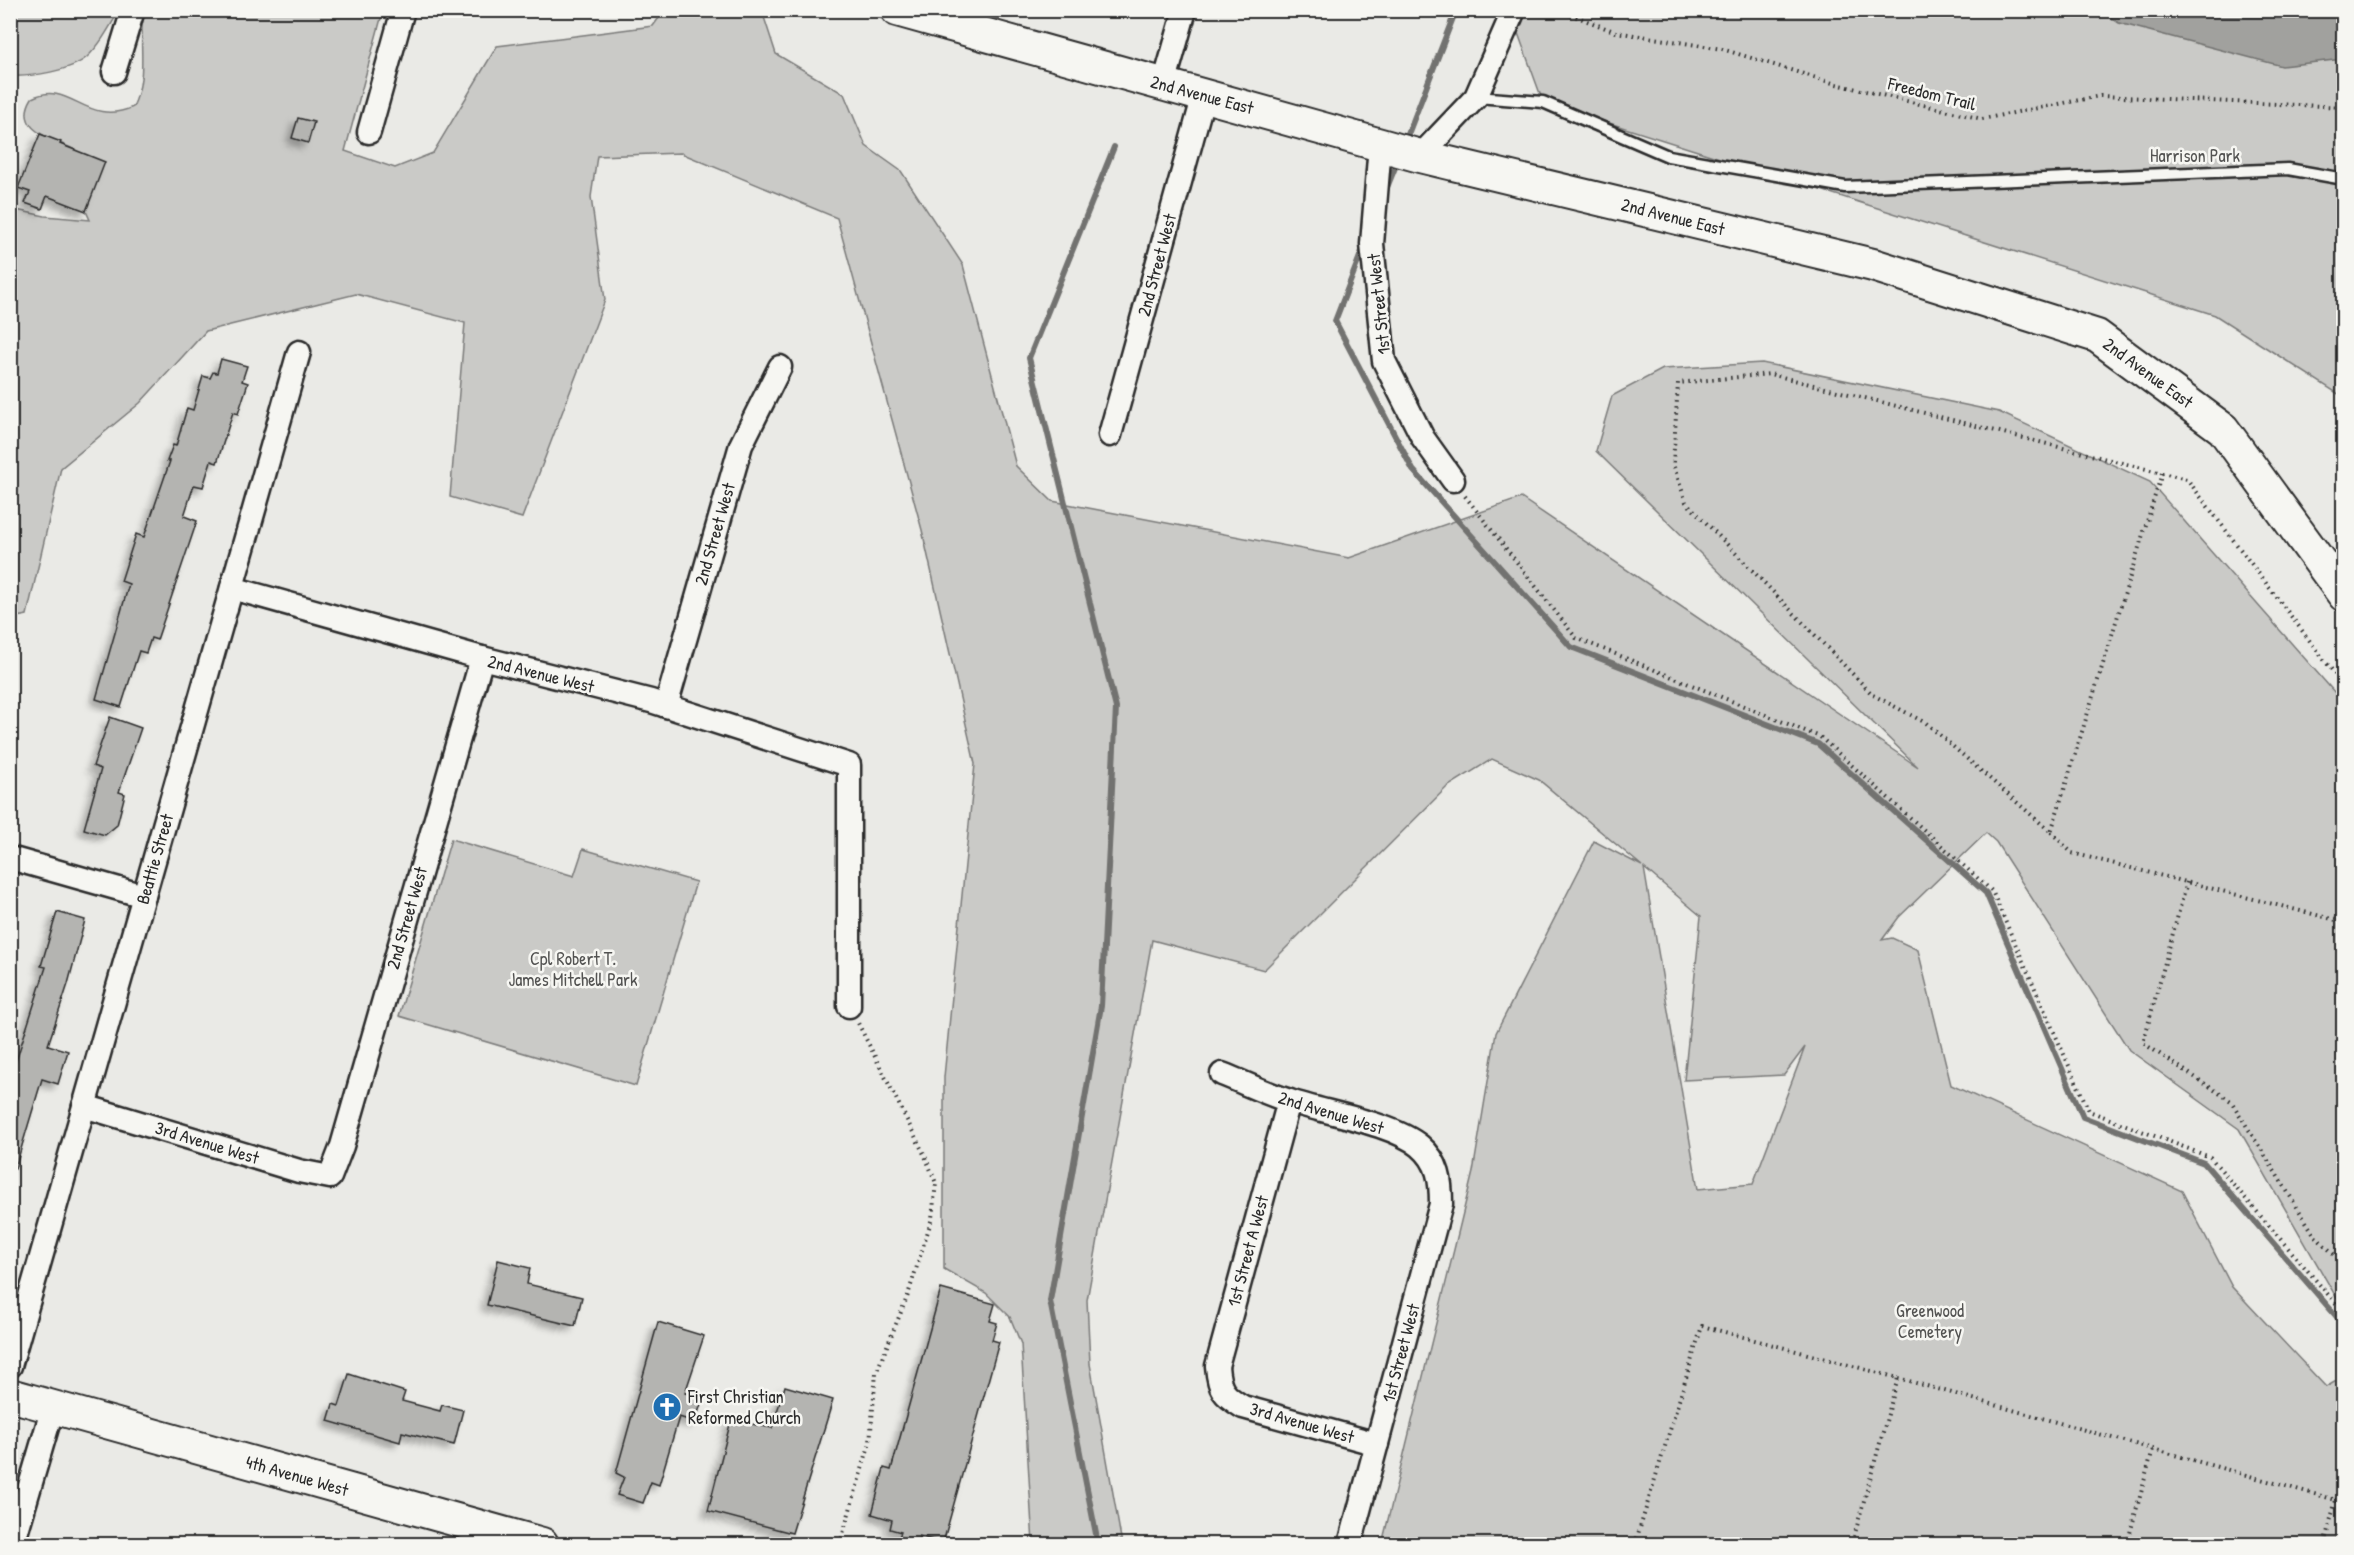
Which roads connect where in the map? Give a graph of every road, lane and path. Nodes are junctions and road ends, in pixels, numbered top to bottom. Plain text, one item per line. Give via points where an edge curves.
1 (133, 10) edge
2 (403, 10) edge
3 (897, 10) edge
4 (1185, 10) edge
5 (1514, 10) edge
6 (1559, 10) edge
7 (114, 72) dead end
8 (1164, 84) junction
9 (1204, 95) junction
10 (1476, 96) junction
11 (2343, 107) edge
12 (369, 132) dead end
13 (1380, 145) junction
14 (1420, 156) junction
15 (2343, 179) edge
16 (299, 352) dead end
17 (780, 367) dead end
18 (1110, 435) dead end
19 (2162, 473) junction
20 (1453, 480) joint
21 (232, 588) junction
22 (2343, 596) edge
23 (482, 658) junction
24 (2343, 686) edge
25 (666, 706) junction
26 (2051, 832) junction
27 (10, 858) edge
28 (2187, 882) junction
29 (144, 896) junction
30 (2343, 922) edge
31 (849, 1006) joint
32 (1222, 1074) dead end
33 (1289, 1101) junction
34 (84, 1106) junction
35 (1434, 1162) joint
36 (330, 1177) joint
37 (2343, 1264) edge
38 (2343, 1313) edge
39 (10, 1366) edge
40 (1898, 1378) junction
41 (10, 1395) edge
42 (1228, 1398) joint
43 (53, 1407) junction
44 (1377, 1444) junction
45 (2153, 1449) junction
46 (2343, 1494) edge
47 (2336, 1500) junction
48 (13, 1545) edge
49 (542, 1545) edge
50 (840, 1545) edge
51 (1350, 1545) edge
52 (1635, 1545) edge
53 (1852, 1545) edge
54 (2127, 1545) edge
55 (2324, 1545) edge

1 - 7 street
2 - 12 street
3 - 8 main road, 2nd Avenue East
4 - 8 street
5 - 10 street
6 - 11 path, Freedom Trail via 1616,32 1722,49 1836,84 1982,119 2100,96
8 - 9 main road, 2nd Avenue East
9 - 13 main road, 2nd Avenue East
9 - 18 street, 2nd Street West
10 - 14 street
10 - 15 lane via 1543,102 1668,156 1845,187 2288,169
13 - 14 main road, 2nd Avenue East
13 - 20 street, 1st Street West via 1372,244 1384,361 1424,438
14 - 22 main road, 2nd Avenue East via 1873,265 2097,336 2223,429
16 - 21 street, Beattie Street
17 - 25 street, 2nd Street West via 741,445
19 - 24 path via 2187,479
19 - 26 path
19 - 26 path via 1770,374 1678,383 1673,464 1686,502 1873,695 1926,723
20 - 38 path via 1576,638 1820,737 1992,891 2089,1111 2210,1157
21 - 23 street, 2nd Avenue West
21 - 29 street, Beattie Street
23 - 25 street, 2nd Avenue West
23 - 36 street, 2nd Street West
25 - 31 street, 2nd Avenue West via 849,765
26 - 28 path via 2072,853
27 - 29 street
28 - 30 path
28 - 37 path via 2143,1043 2231,1101 2315,1236
29 - 34 street, Beattie Street
31 - 50 path via 936,1183 932,1218 908,1295 876,1373 870,1442
32 - 33 street, 2nd Avenue West
33 - 35 street, 2nd Avenue West via 1386,1129 1420,1146
33 - 42 street, 1st Street A West via 1217,1366 1218,1385
34 - 36 street, 3rd Avenue West via 298,1171
34 - 39 street, Beattie Street
35 - 44 street, 1st Street West via 1441,1179 1441,1204
40 - 45 path
40 - 52 path via 1702,1326
40 - 53 path
41 - 43 main road, 4th Avenue West
42 - 44 street, 3rd Avenue West via 1243,1407
43 - 48 street
43 - 49 main road, 4th Avenue West
44 - 51 street, 1st Street West
45 - 47 path
45 - 54 path
46 - 47 path
47 - 55 path

